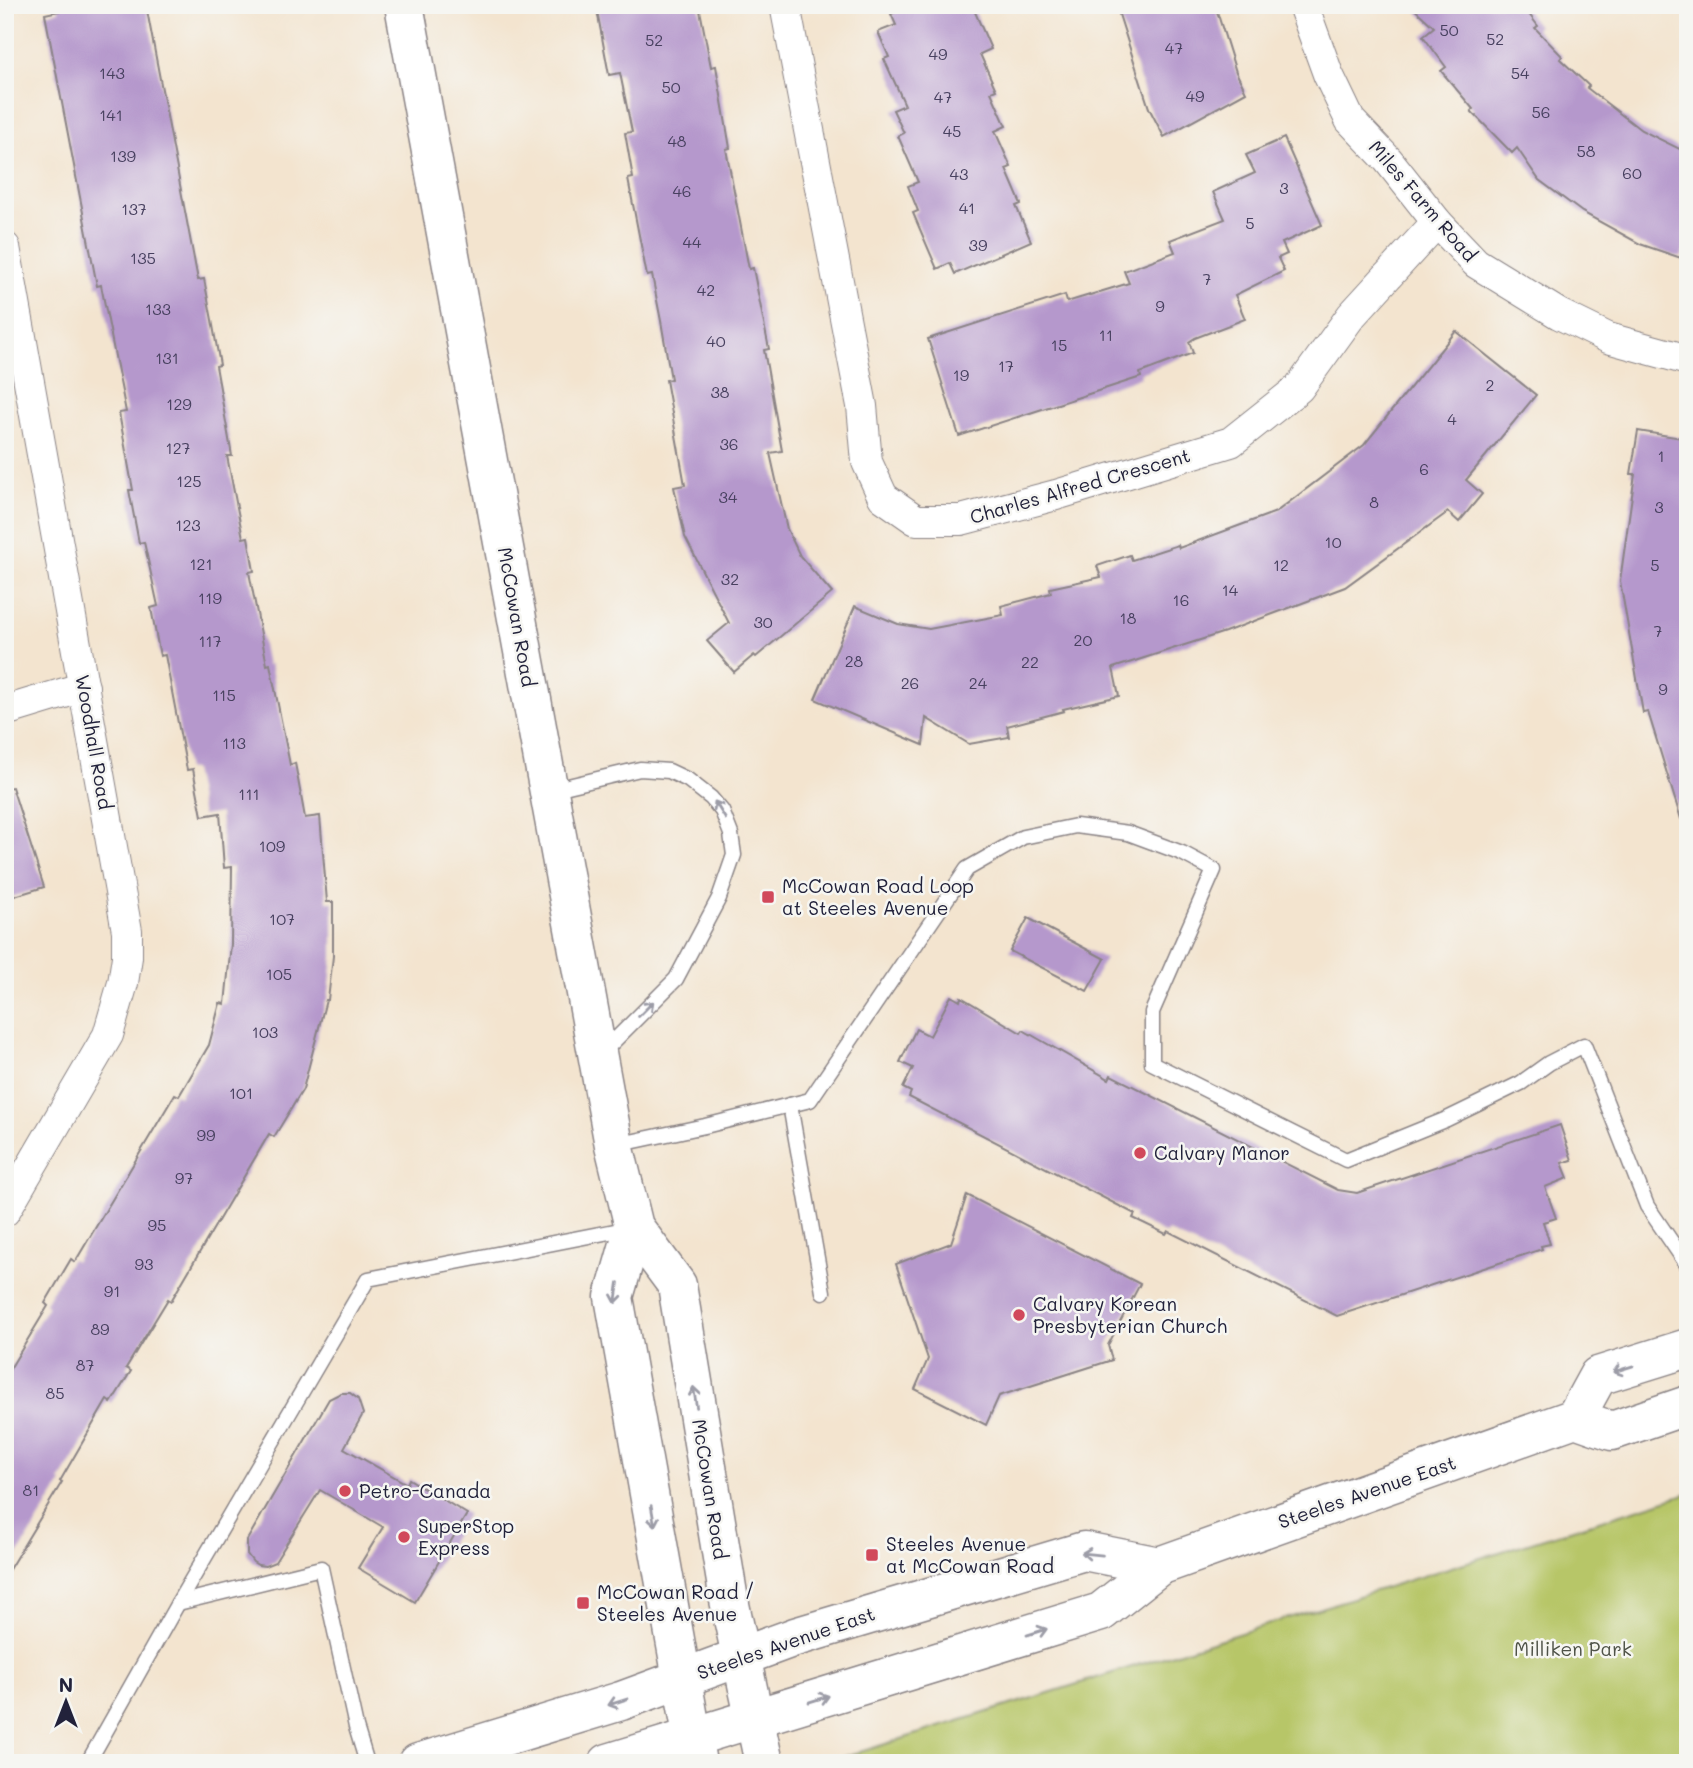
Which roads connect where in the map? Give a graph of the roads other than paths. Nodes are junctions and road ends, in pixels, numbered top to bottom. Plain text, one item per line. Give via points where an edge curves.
1 (404, 5) edge
2 (785, 5) edge
3 (1303, 5) edge
4 (1437, 222) junction
5 (5, 247) edge
6 (1688, 360) edge
7 (84, 687) junction
8 (5, 711) edge
9 (549, 790) junction
10 (598, 1058) junction
11 (790, 1105) junction
12 (614, 1145) junction
13 (5, 1211) edge
14 (634, 1227) junction
15 (1688, 1266) edge
16 (823, 1292) dead end
17 (1688, 1348) edge
18 (1688, 1405) edge
19 (1576, 1418) junction
20 (1158, 1566) junction
21 (178, 1603) junction
22 (740, 1657) junction
23 (682, 1679) junction
24 (754, 1720) junction
25 (695, 1750) edge
26 (92, 1763) edge
27 (367, 1763) edge
28 (418, 1763) edge
29 (607, 1763) edge
30 (764, 1763) edge

1 - 9 main road, McCowan Road
2 - 4 street, Charles Alfred Crescent via 862,407 867,463 883,497 916,520 961,520 1231,442 1300,388 1351,316
3 - 4 street, Miles Farm Road via 1350,120
4 - 6 street, Miles Farm Road via 1476,263 1559,314 1608,338
5 - 7 street, Woodhall Road
7 - 8 street
7 - 13 street, Woodhall Road via 124,906 127,957 108,1035
9 - 10 main road, McCowan Road
10 -> 9 lane via 676,979 719,898 733,855 731,834 711,798 669,771 640,769
10 - 12 main road, McCowan Road
11 - 12 lane
11 - 15 lane via 810,1100 967,869 1023,838 1076,826 1128,833 1214,870 1152,1012 1152,1063 1346,1160 1447,1119 1584,1045 1647,1206
11 - 16 lane
12 - 14 main road, McCowan Road
14 - 21 lane via 368,1279
22 -> 14 main road, McCowan Road via 677,1285
14 -> 23 main road, McCowan Road via 614,1297
17 -> 19 main road via 1598,1376
18 - 19 main road via 1612,1431
19 - 20 main road, Steeles Avenue East
20 -> 22 main road, Steeles Avenue East via 1084,1551
24 -> 20 main road, Steeles Avenue East via 1101,1612
21 - 26 lane via 91,1757
21 - 27 lane via 321,1568
22 - 23 main road, Steeles Avenue East
22 - 24 main road, McCowan Road
23 - 25 main road, McCowan Road
23 -> 28 main road, Steeles Avenue East
24 - 25 main road, Steeles Avenue East
24 - 30 main road, McCowan Road
25 - 29 main road, Steeles Avenue East

